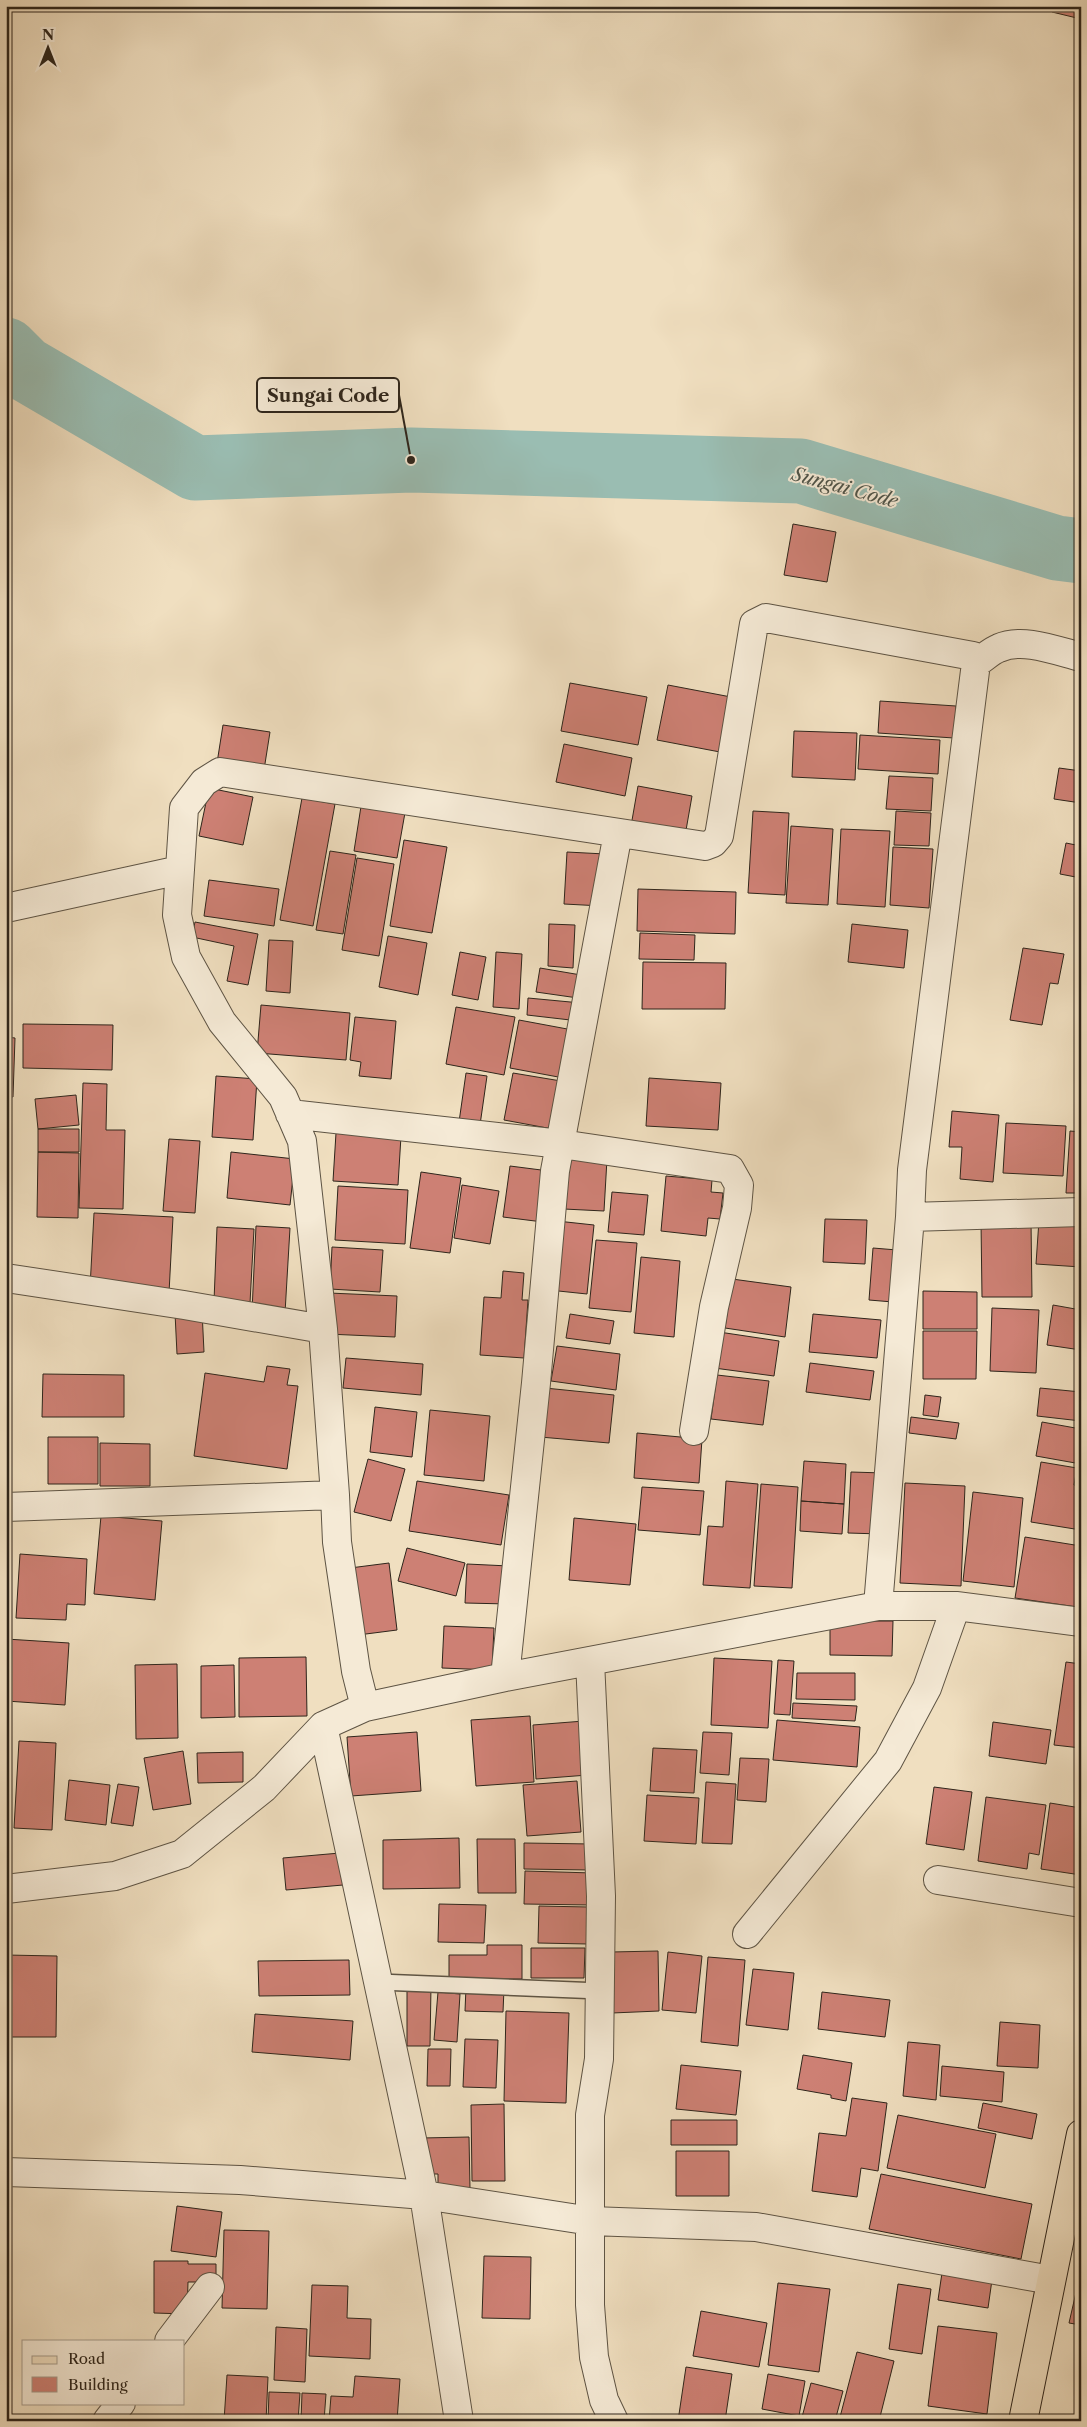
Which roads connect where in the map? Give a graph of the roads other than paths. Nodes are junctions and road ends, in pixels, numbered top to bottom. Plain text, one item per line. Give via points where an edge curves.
1 (1081, 657) edge
2 (976, 663) junction
3 (618, 833) junction
4 (180, 870) junction
5 (6, 908) edge
6 (290, 1114) junction
7 (561, 1144) junction
8 (1081, 1212) edge
9 (910, 1217) junction
10 (6, 1278) edge
11 (323, 1329) junction
12 (694, 1431) dead end
13 (335, 1495) junction
14 (6, 1507) edge
15 (878, 1606) junction
16 (956, 1606) junction
17 (1081, 1622) edge
18 (590, 1661) junction
19 (505, 1677) junction
20 (365, 1707) junction
21 (323, 1726) junction
22 (938, 1880) dead end
23 (6, 1889) edge
24 (1081, 1903) edge
25 (747, 1934) dead end
26 (379, 1982) junction
27 (600, 1991) junction
28 (1081, 2135) edge
29 (6, 2172) edge
30 (424, 2195) junction
31 (591, 2221) junction
32 (1051, 2280) junction
33 (210, 2287) dead end
34 (170, 2340) edge
35 (120, 2404) edge
36 (107, 2421) edge
37 (459, 2421) edge
38 (614, 2421) edge
39 (1023, 2421) edge

1 - 2 street via 1037,646 1009,644
2 - 3 street via 973,656 966,654 760,619 754,624 719,836 704,846
2 - 9 street via 913,1161
3 - 4 street via 220,772 204,782 184,808
3 - 7 street
4 - 5 street
4 - 6 street via 177,915 186,957 222,1022 283,1097
6 - 7 street
6 - 11 street via 302,1141
7 - 12 street via 730,1169 739,1185 737,1208 714,1307
7 - 19 street via 555,1171
8 - 9 street
9 - 15 street
10 - 11 street
11 - 13 street
13 - 14 street
13 - 20 street via 336,1542 356,1671
15 - 16 street
15 - 18 street
16 - 17 street
16 - 25 street via 927,1688 888,1761
18 - 19 street
18 - 27 street via 601,1896
19 - 20 street
20 - 21 street
21 - 23 street via 264,1788 182,1854 115,1876
21 - 26 street
22 - 24 street
26 - 27 lane
26 - 30 street
27 - 31 street via 599,2059 590,2115
28 - 32 main road
29 - 30 street via 240,2180
30 - 31 street
30 - 37 street
31 - 32 street via 756,2227
31 - 38 street via 590,2305 594,2357 604,2400
32 - 39 main road
33 - 34 street
35 - 36 street

